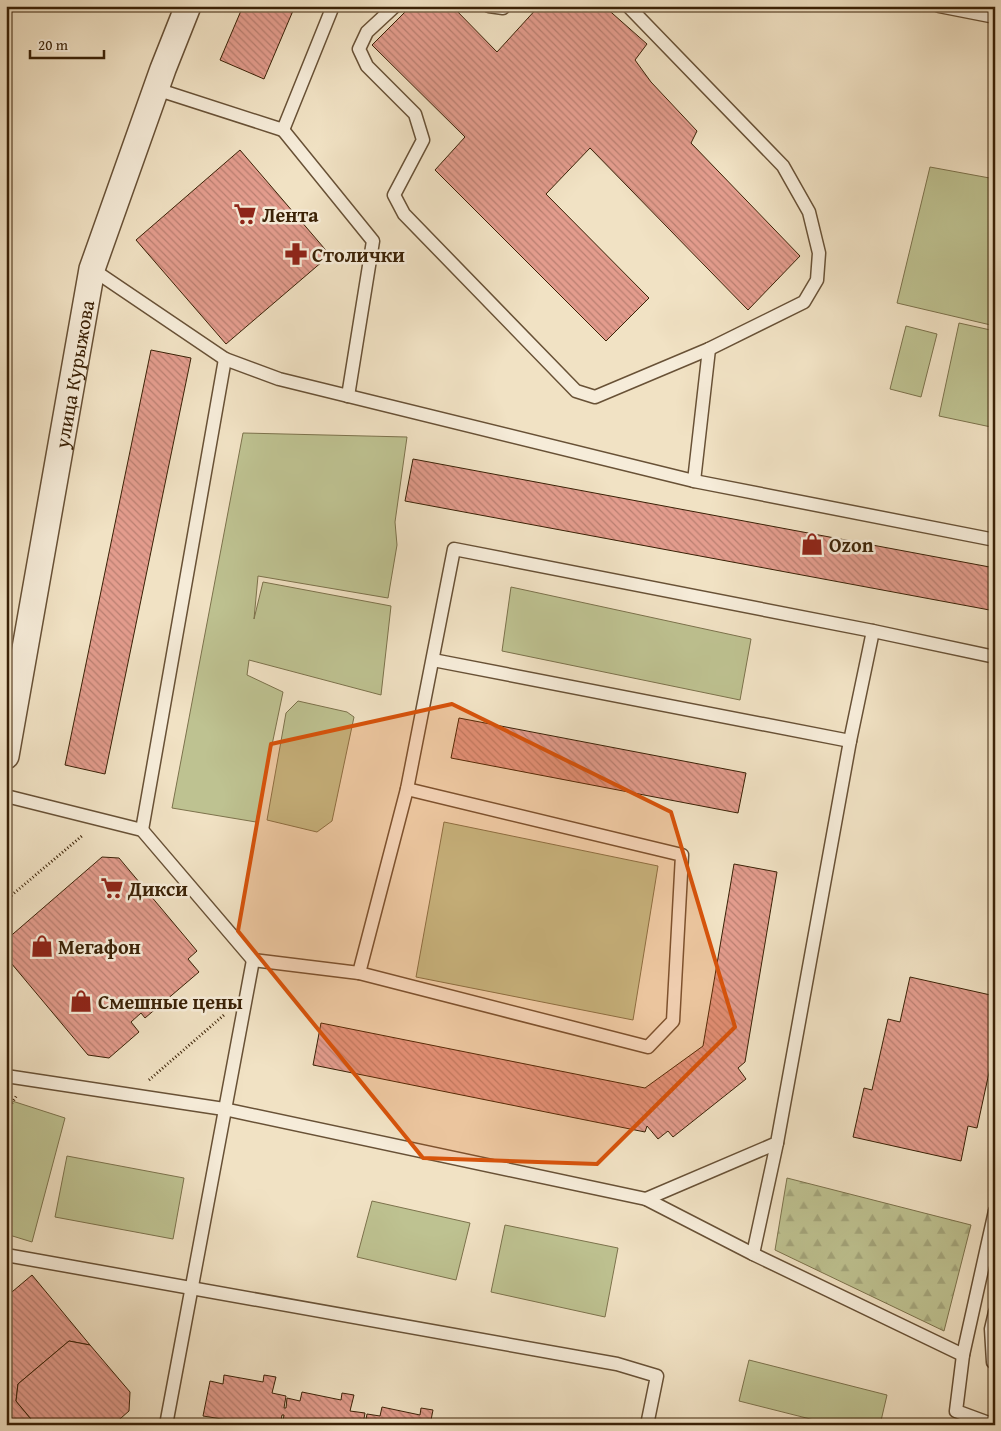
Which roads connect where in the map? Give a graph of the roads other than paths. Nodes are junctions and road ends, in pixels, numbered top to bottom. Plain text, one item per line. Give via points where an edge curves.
1 (188, 6) edge
2 (333, 6) edge
3 (395, 6) edge
4 (489, 6) edge
5 (505, 6) edge
6 (628, 6) edge
7 (939, 6) edge
8 (995, 17) edge
9 (156, 89) junction
10 (283, 130) junction
11 (92, 269) junction
12 (709, 350) junction
13 (225, 360) junction
14 (348, 396) junction
15 (694, 480) junction
16 (995, 540) edge
17 (872, 631) junction
18 (995, 657) edge
19 (433, 660) junction
20 (850, 742) junction
21 (6, 756) edge
22 (407, 789) junction
23 (6, 796) edge
24 (142, 830) junction
25 (254, 960) junction
26 (360, 973) junction
27 (6, 1076) edge
28 (224, 1109) junction
29 (777, 1143) junction
30 (646, 1199) junction
31 (995, 1211) edge
32 (754, 1254) junction
33 (6, 1255) edge
34 (191, 1288) junction
35 (995, 1312) edge
36 (963, 1355) junction
37 (995, 1363) edge
38 (166, 1425) edge
39 (646, 1425) edge
40 (994, 1425) edge

1 - 9 street, улица Курыжова
2 - 10 lane
3 - 12 lane via 368,32 359,48 367,66 415,114 423,140 394,195 404,214 576,390 595,397
4 - 5 lane
6 - 12 lane via 783,166 809,212 819,253 817,280 804,302
7 - 8 lane
9 - 10 lane
9 - 11 street, улица Курыжова
10 - 14 lane via 373,241
11 - 13 lane
11 - 21 street, улица Курыжова
12 - 15 lane
13 - 14 lane via 278,379
13 - 24 lane
14 - 15 lane
15 - 16 lane
17 - 18 lane
17 - 19 lane via 454,549
17 - 20 lane
19 - 20 lane
19 - 22 lane
20 - 29 lane
22 - 26 lane
22 - 26 lane via 682,855 673,1021 648,1047
23 - 24 lane
24 - 25 lane
25 - 26 lane
25 - 28 lane
27 - 28 lane
28 - 30 lane
28 - 34 lane
29 - 30 lane
29 - 32 lane
30 - 32 lane
31 - 36 lane
32 - 36 lane
33 - 34 lane
34 - 38 lane
34 - 39 lane via 617,1364 657,1376
35 - 37 lane via 991,1329
36 - 40 lane via 956,1411

